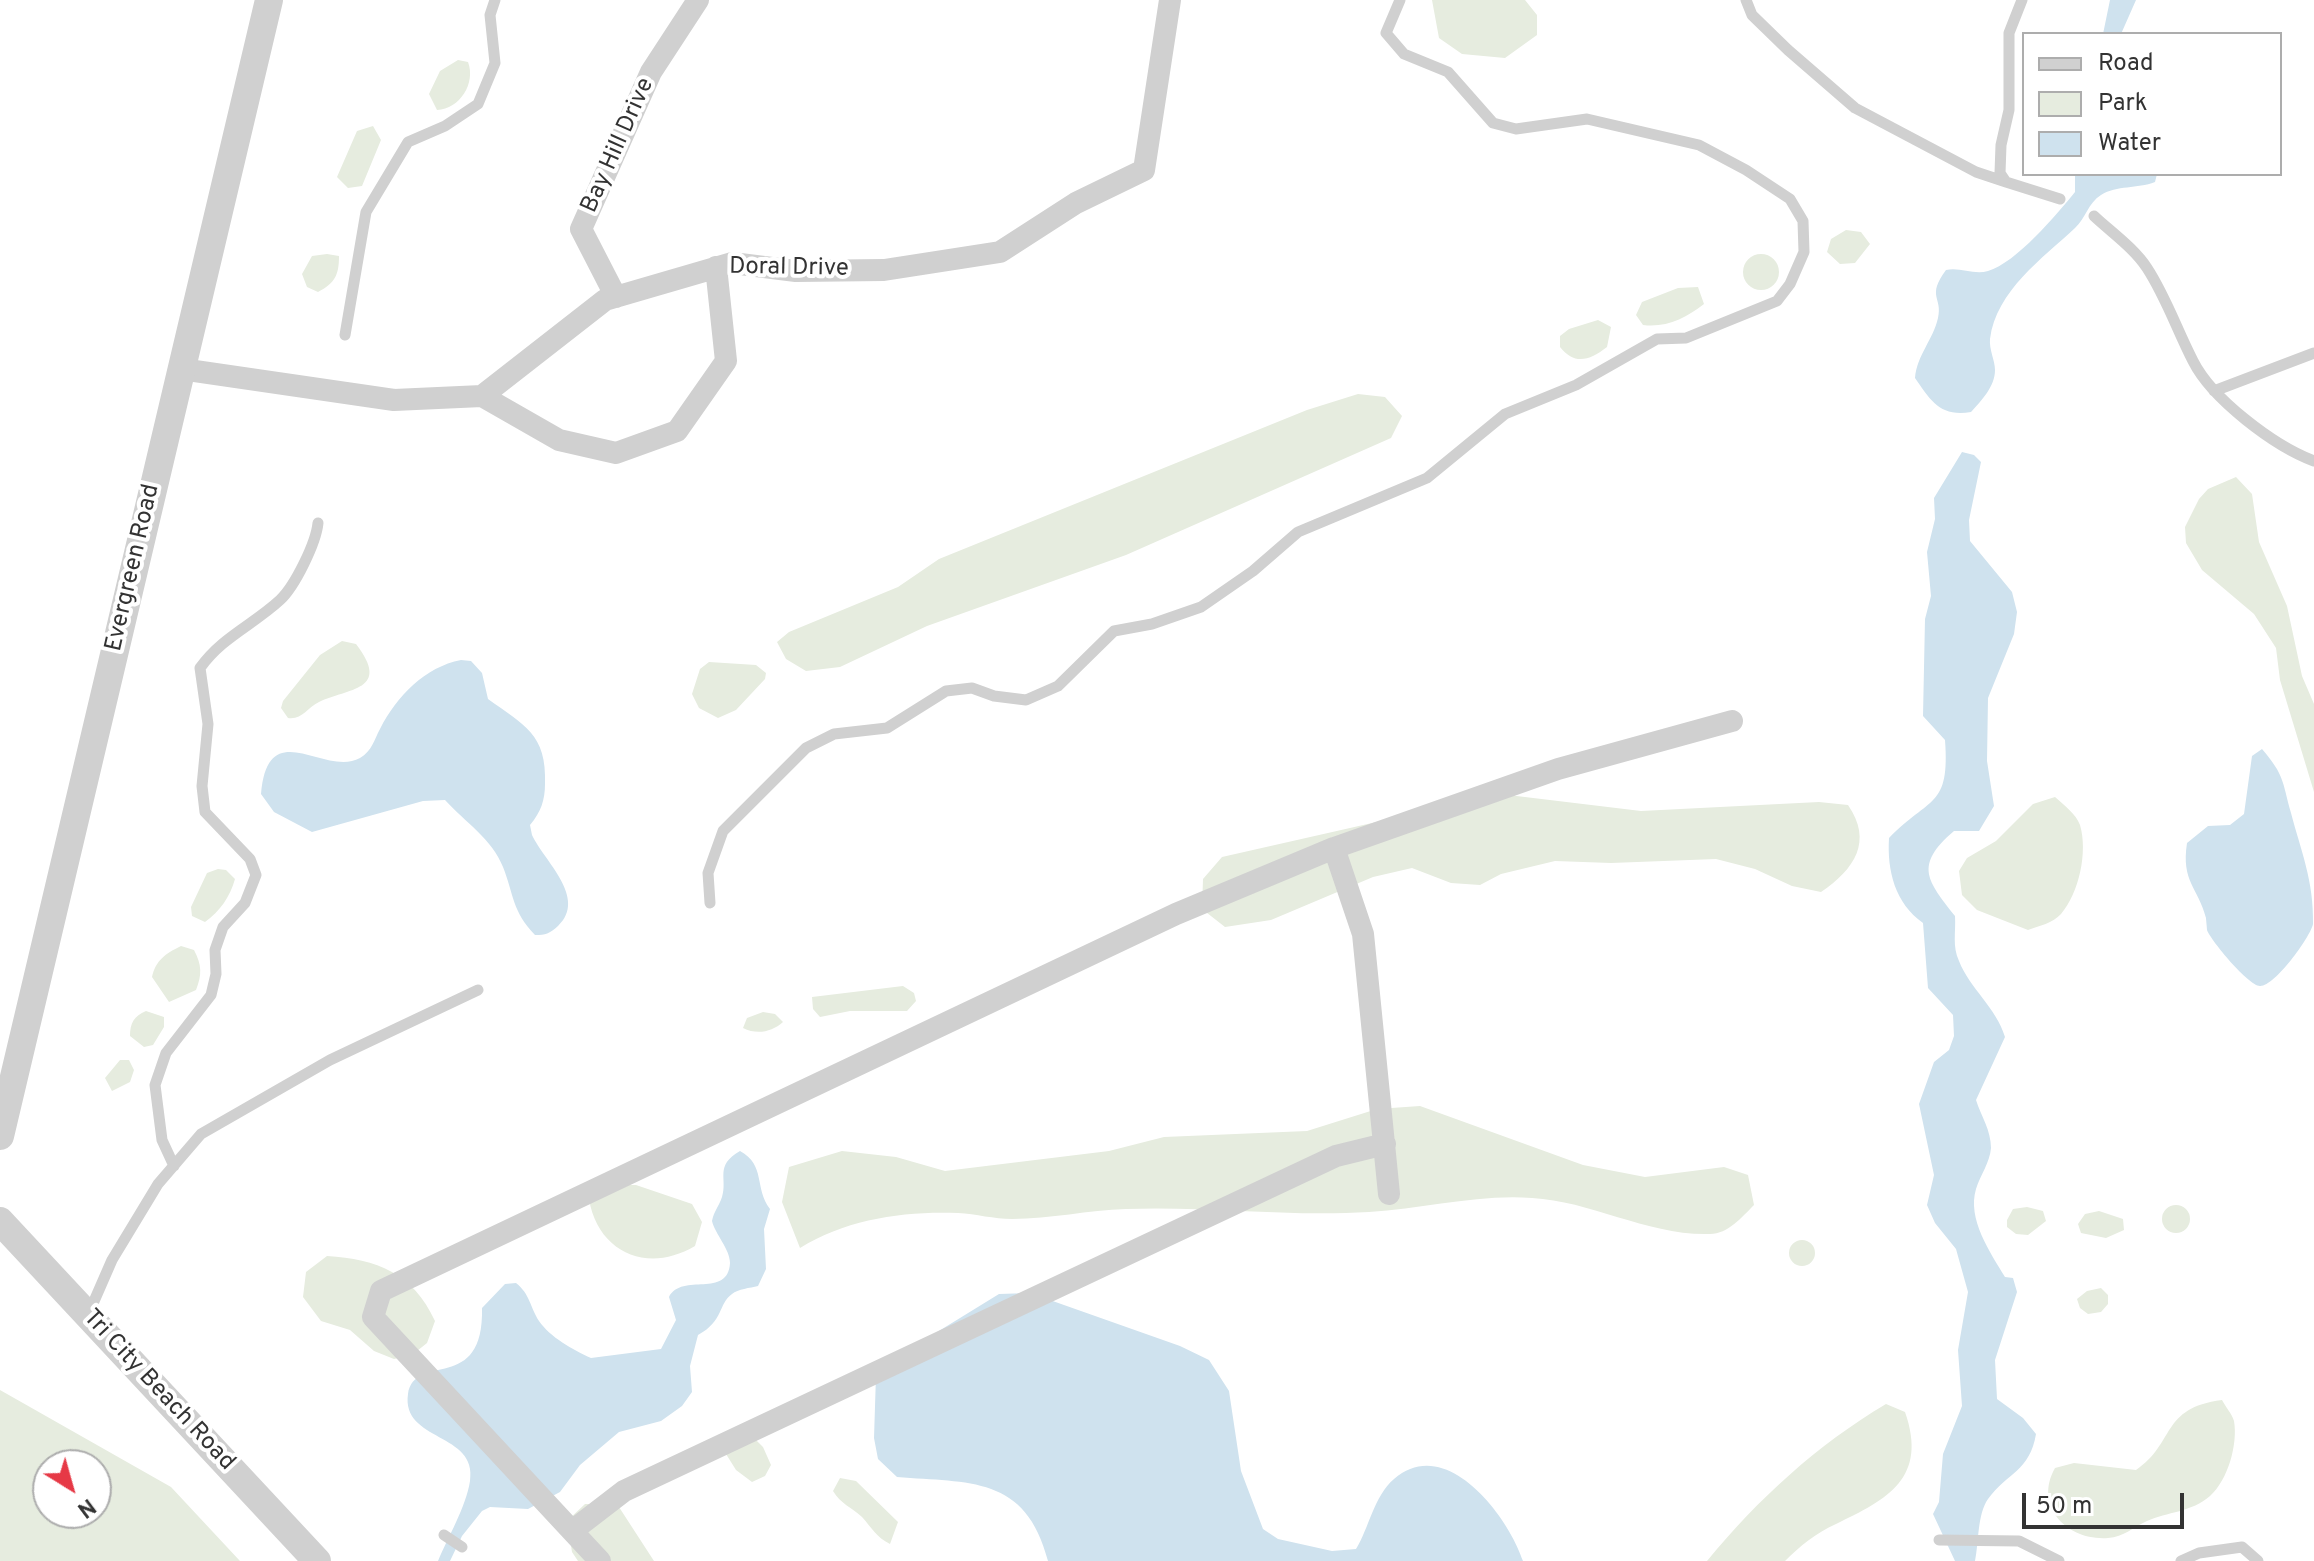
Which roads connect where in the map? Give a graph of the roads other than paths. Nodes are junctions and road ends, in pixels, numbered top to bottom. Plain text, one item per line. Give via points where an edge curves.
1 (269, 0) edge
2 (495, 0) edge
3 (698, 0) edge
4 (1170, 0) edge
5 (1400, 0) edge
6 (1746, 0) edge
7 (2022, 0) edge
8 (2006, 182) junction
9 (2060, 199) dead end
10 (2094, 216) dead end
11 (716, 267) junction
12 (616, 297) junction
13 (345, 335) dead end
14 (2314, 353) edge
15 (181, 369) junction
16 (2214, 391) junction
17 (482, 396) junction
18 (2314, 461) edge
19 (318, 523) dead end
20 (1732, 721) dead end
21 (1334, 848) junction
22 (710, 903) dead end
23 (478, 990) dead end
24 (0, 1136) edge
25 (1385, 1144) junction
26 (174, 1166) junction
27 (1389, 1194) dead end
28 (0, 1221) edge
29 (88, 1315) junction
30 (572, 1531) junction
31 (444, 1535) dead end
32 (1939, 1540) dead end
33 (462, 1547) dead end
34 (317, 1561) edge
35 (600, 1561) edge
36 (2059, 1561) edge
37 (2181, 1561) edge
38 (2258, 1561) edge

1 - 15 street, Evergreen Road
2 - 13 lane via 490,15 495,63 478,104 408,142 366,212
3 - 12 street, Bay Hill Drive via 651,72 581,229
4 - 11 street, Doral Drive via 1144,170 1076,203 1000,252 884,270 796,271 732,263
5 - 22 lane via 1386,33 1404,54 1448,72 1493,123 1516,129 1587,119 1699,145 1790,199 1803,221 1804,252 1784,293 1777,301 1686,338 1657,339 1576,385 1505,414 1427,478 1298,532 1201,607 1114,631 1058,686 1026,700 972,688 946,691 887,728 834,734 806,748 723,831 708,873
6 - 8 lane via 1770,33 1855,108 1976,172
7 - 8 lane via 2009,33 2010,96 2000,173
8 - 9 lane
10 - 16 lane via 2145,265 2194,364
11 - 12 street, Doral Drive
11 - 17 street via 726,361 677,431 616,453 559,440
12 - 17 street, Doral Drive via 605,300
14 - 16 lane
15 - 17 street via 394,400
15 - 24 street, Evergreen Road
16 - 18 lane via 2259,428
19 - 26 lane via 317,539 282,598 215,646 200,668 208,724 205,812 250,859 256,875 245,903 223,927 211,995 166,1053 155,1085 162,1140
20 - 21 street via 1558,769
21 - 25 street via 1363,934
21 - 30 street via 1176,914 381,1291 373,1317
23 - 26 lane via 270,1093 201,1134
25 - 27 street
25 - 30 street via 1336,1156 638,1484
26 - 29 lane via 112,1260
28 - 29 street, Tri City Beach Road
29 - 34 street, Tri City Beach Road
30 - 35 street
31 - 33 lane
32 - 36 lane via 2019,1541
37 - 38 lane via 2242,1547

